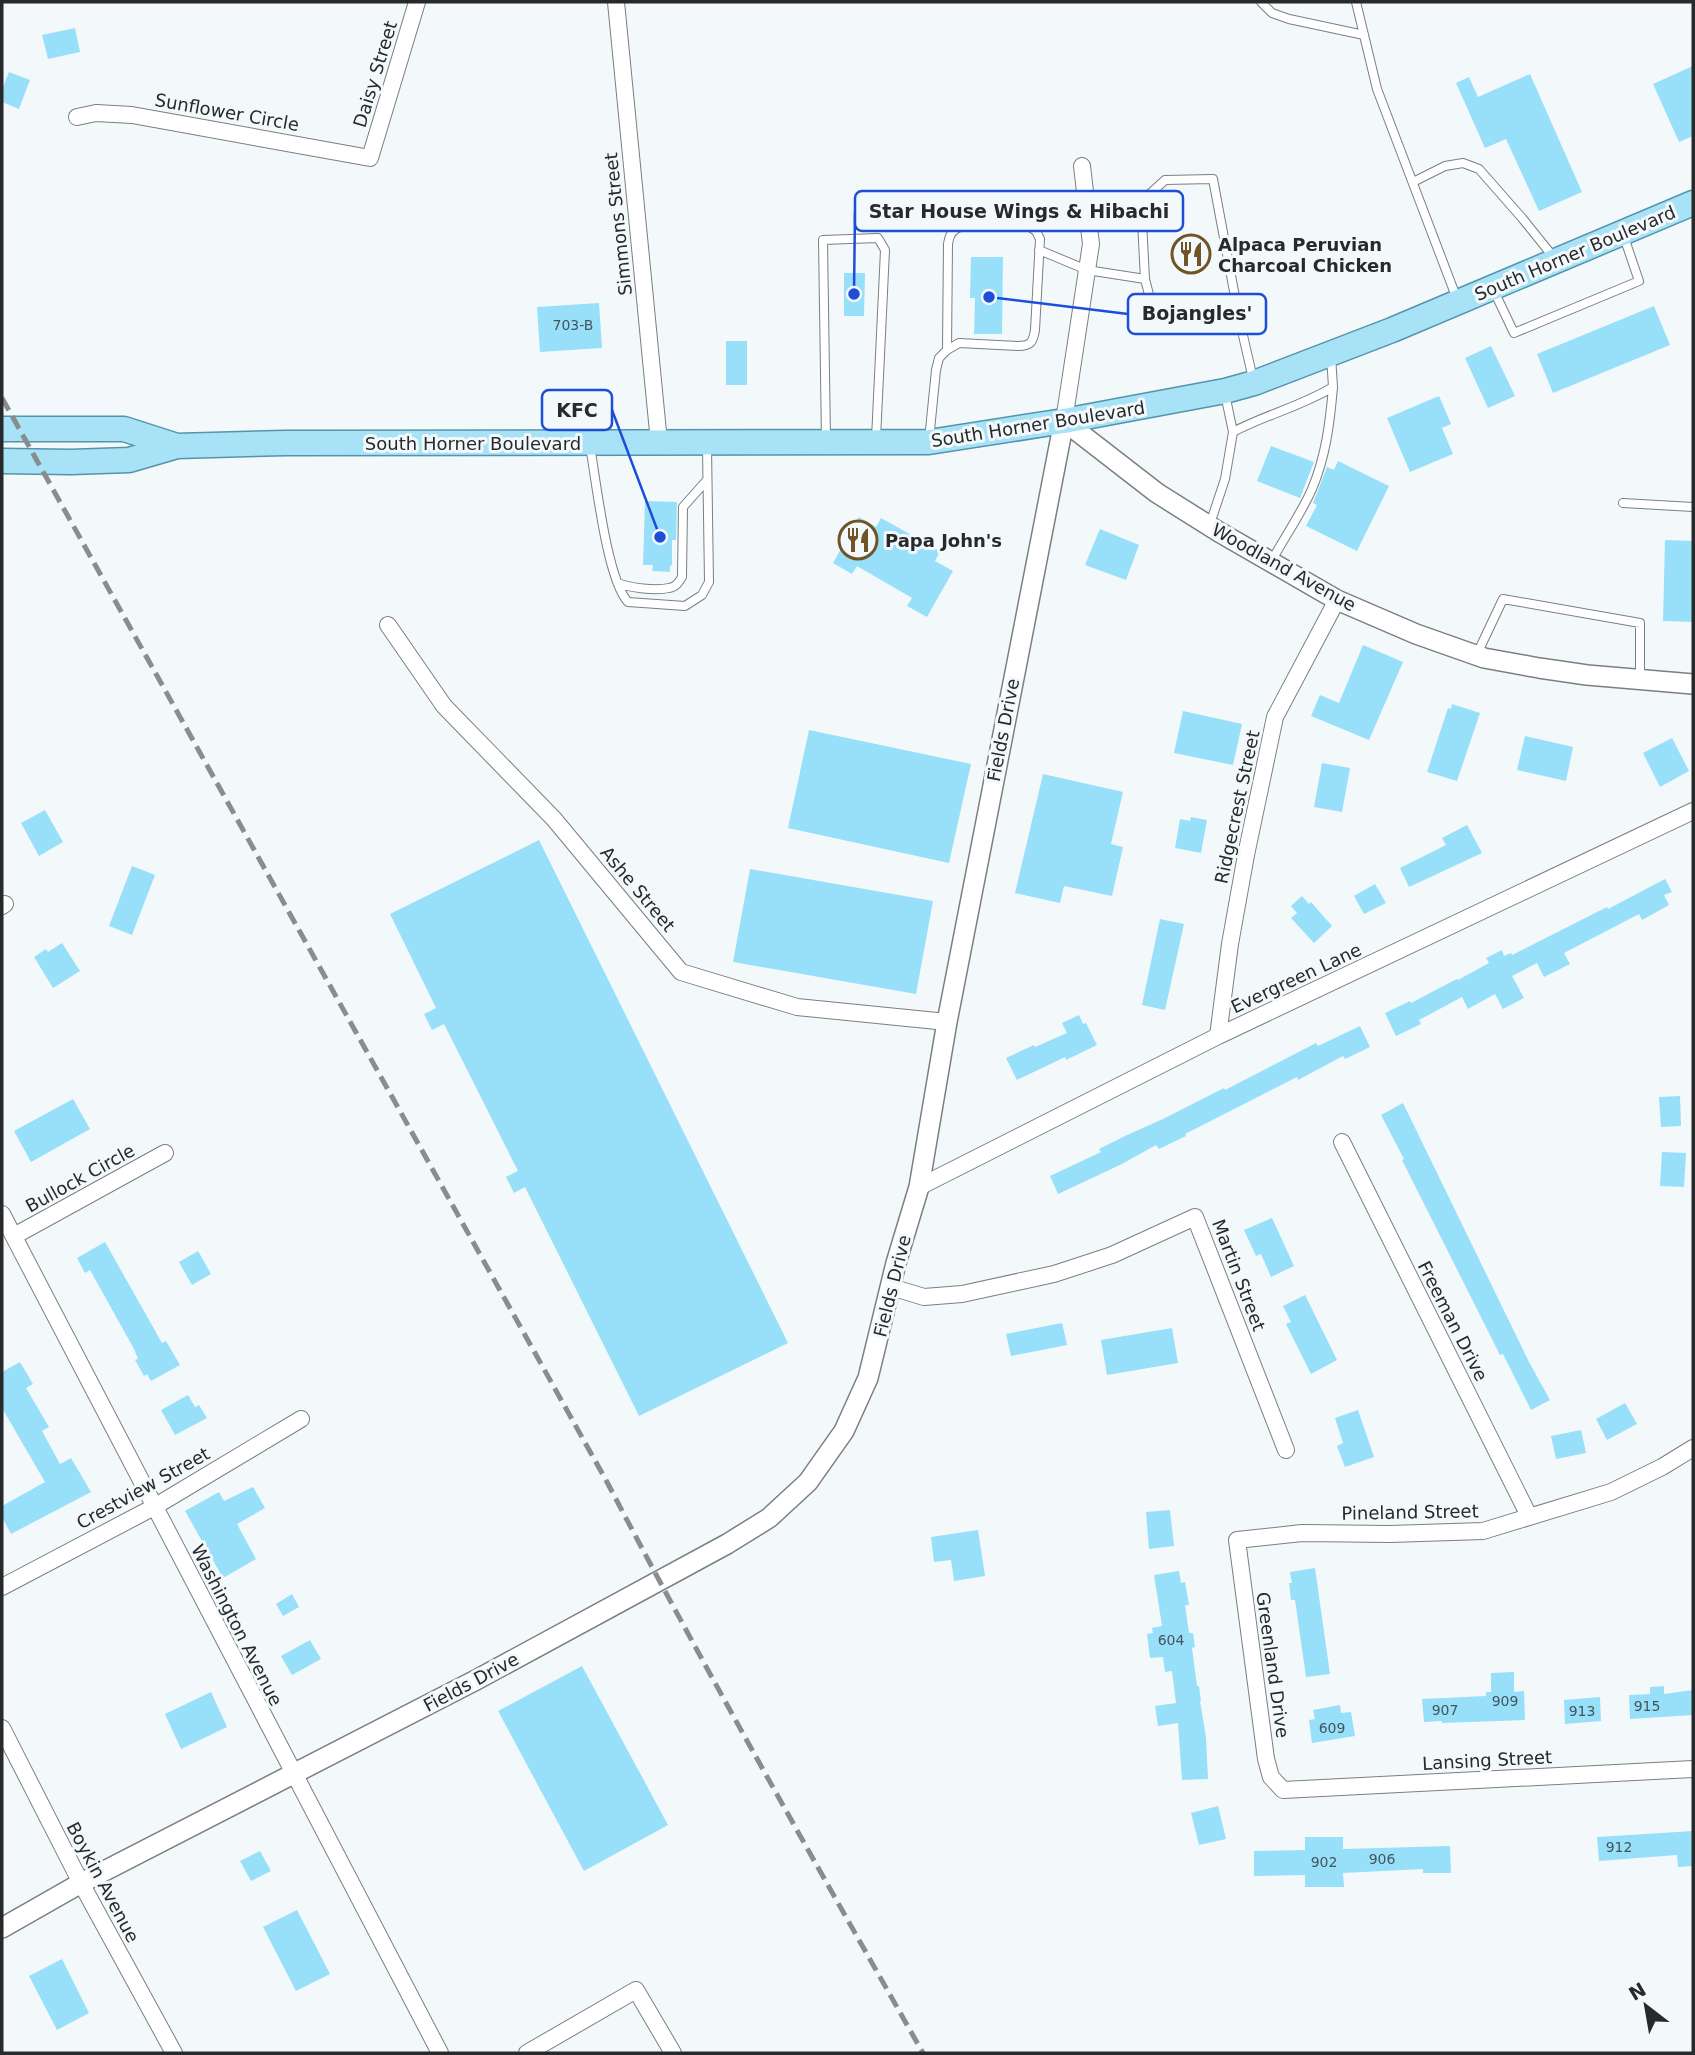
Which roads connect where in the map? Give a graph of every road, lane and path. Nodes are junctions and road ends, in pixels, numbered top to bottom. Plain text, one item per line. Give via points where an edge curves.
1 (418, 2) edge
2 (616, 2) edge
3 (1261, 2) edge
4 (1356, 2) edge
5 (1364, 35) junction
6 (77, 117) dead end
7 (370, 158) joint
8 (1083, 166) dead end
9 (1413, 182) junction
10 (1693, 203) edge
11 (1623, 233) junction
12 (1039, 250) junction
13 (1556, 261) junction
14 (1087, 270) junction
15 (1145, 279) junction
16 (1492, 288) junction
17 (1458, 302) junction
18 (1239, 318) junction
19 (947, 350) junction
20 (1331, 354) junction
21 (1254, 383) junction
22 (1333, 387) junction
23 (1225, 391) junction
24 (1065, 421) junction
25 (2, 429) edge
26 (1233, 432) junction
27 (659, 442) junction
28 (707, 442) junction
29 (826, 442) junction
30 (876, 442) junction
31 (929, 442) junction
32 (590, 443) junction
33 (177, 446) junction
34 (2, 461) edge
35 (707, 480) junction
36 (1623, 503) dead end
37 (1693, 507) edge
38 (1209, 526) junction
39 (1271, 562) junction
40 (618, 583) junction
41 (1337, 600) junction
42 (388, 625) dead end
43 (1476, 655) junction
44 (1640, 680) junction
45 (1693, 684) edge
46 (1693, 811) edge
47 (947, 1022) junction
48 (1218, 1036) junction
49 (1342, 1142) dead end
50 (165, 1153) dead end
51 (919, 1187) junction
52 (2, 1214) edge
53 (14, 1237) junction
54 (891, 1287) junction
55 (302, 1419) dead end
56 (1693, 1448) edge
57 (1286, 1450) dead end
58 (154, 1507) junction
59 (1530, 1516) junction
60 (1237, 1540) joint
61 (2, 1587) edge
62 (2, 1728) edge
63 (1693, 1769) edge
64 (292, 1773) junction
65 (1283, 1790) joint
66 (81, 1883) junction
67 (2, 1928) edge
68 (174, 2053) edge
69 (440, 2053) edge
70 (527, 2053) edge
71 (673, 2053) edge

1 - 7 street, Daisy Street
2 - 27 street, Simmons Street
3 - 5 lane via 1272,13 1289,19
4 - 5 lane
5 - 9 lane via 1377,89
6 - 7 street, Sunflower Circle via 132,115
8 - 14 street, Fields Drive via 1091,244
9 - 13 lane via 1445,166 1463,163 1479,169
9 - 17 lane
10 - 11 main road, South Horner Boulevard
11 - 13 main road, South Horner Boulevard
11 - 16 lane via 1639,281 1514,333
12 - 14 lane
12 - 19 lane via 1033,341 1027,346 959,343
12 - 19 lane via 1040,239 1030,227 970,224 956,229 948,244
13 - 16 main road, South Horner Boulevard
14 - 15 lane
14 - 24 street, Fields Drive
15 - 18 lane via 1156,321 1180,329
15 - 18 lane via 1141,202 1165,180 1213,179
16 - 17 main road, South Horner Boulevard
17 - 20 main road, South Horner Boulevard
18 - 21 lane
19 - 31 lane via 936,370
20 - 21 main road, South Horner Boulevard
20 - 22 lane
21 - 23 main road, South Horner Boulevard
22 - 26 lane
22 - 39 lane via 1329,432 1311,491
23 - 24 main road, South Horner Boulevard
23 - 26 lane
24 - 31 main road, South Horner Boulevard
24 - 38 street, Woodland Avenue via 1157,493
24 - 47 street, Fields Drive
25 - 33 main road, South Horner Boulevard via 124,429
26 - 38 lane via 1225,479
27 - 28 main road, South Horner Boulevard
27 - 32 main road, South Horner Boulevard
28 - 29 main road, South Horner Boulevard
28 - 35 lane
29 - 30 main road, South Horner Boulevard
29 - 30 lane via 822,240 877,238 885,250
30 - 31 main road, South Horner Boulevard
32 - 33 main road, South Horner Boulevard
32 - 40 lane
33 - 34 main road, South Horner Boulevard via 129,460
35 - 40 lane via 683,507 682,577 678,584 670,588
35 - 40 lane via 709,582 702,595 685,606 628,602
36 - 37 lane
38 - 39 street, Woodland Avenue
39 - 41 street, Woodland Avenue
41 - 43 street, Woodland Avenue
41 - 48 street, Ridgecrest Street via 1275,717 1234,919
42 - 47 street, Ashe Street via 444,706 554,819 681,972 797,1007
43 - 44 street, Woodland Avenue
43 - 44 lane via 1503,599 1640,623
44 - 45 street, Woodland Avenue
46 - 48 street, Evergreen Lane
47 - 51 street, Fields Drive
48 - 51 street, Evergreen Lane
49 - 59 street, Freeman Drive
50 - 53 street, Bullock Circle
51 - 54 street, Fields Drive
52 - 53 street, Washington Avenue
53 - 58 street, Washington Avenue
54 - 57 street, Martin Street via 937,1296 1054,1274 1112,1255 1195,1217
54 - 64 street, Fields Drive via 868,1378 844,1431 808,1482 769,1518 476,1680
55 - 58 street, Crestview Street
56 - 59 street, Pineland Street via 1611,1492
58 - 61 street, Crestview Street
58 - 64 street, Washington Avenue
59 - 60 street, Pineland Street via 1483,1531 1302,1533
60 - 65 street, Greenland Drive via 1266,1759 1270,1777
62 - 66 street, Boykin Avenue
63 - 65 street, Lansing Street
64 - 66 street, Fields Drive
64 - 69 street, Washington Avenue
66 - 67 street, Fields Drive
66 - 68 street, Boykin Avenue
70 - 71 street via 636,1990

